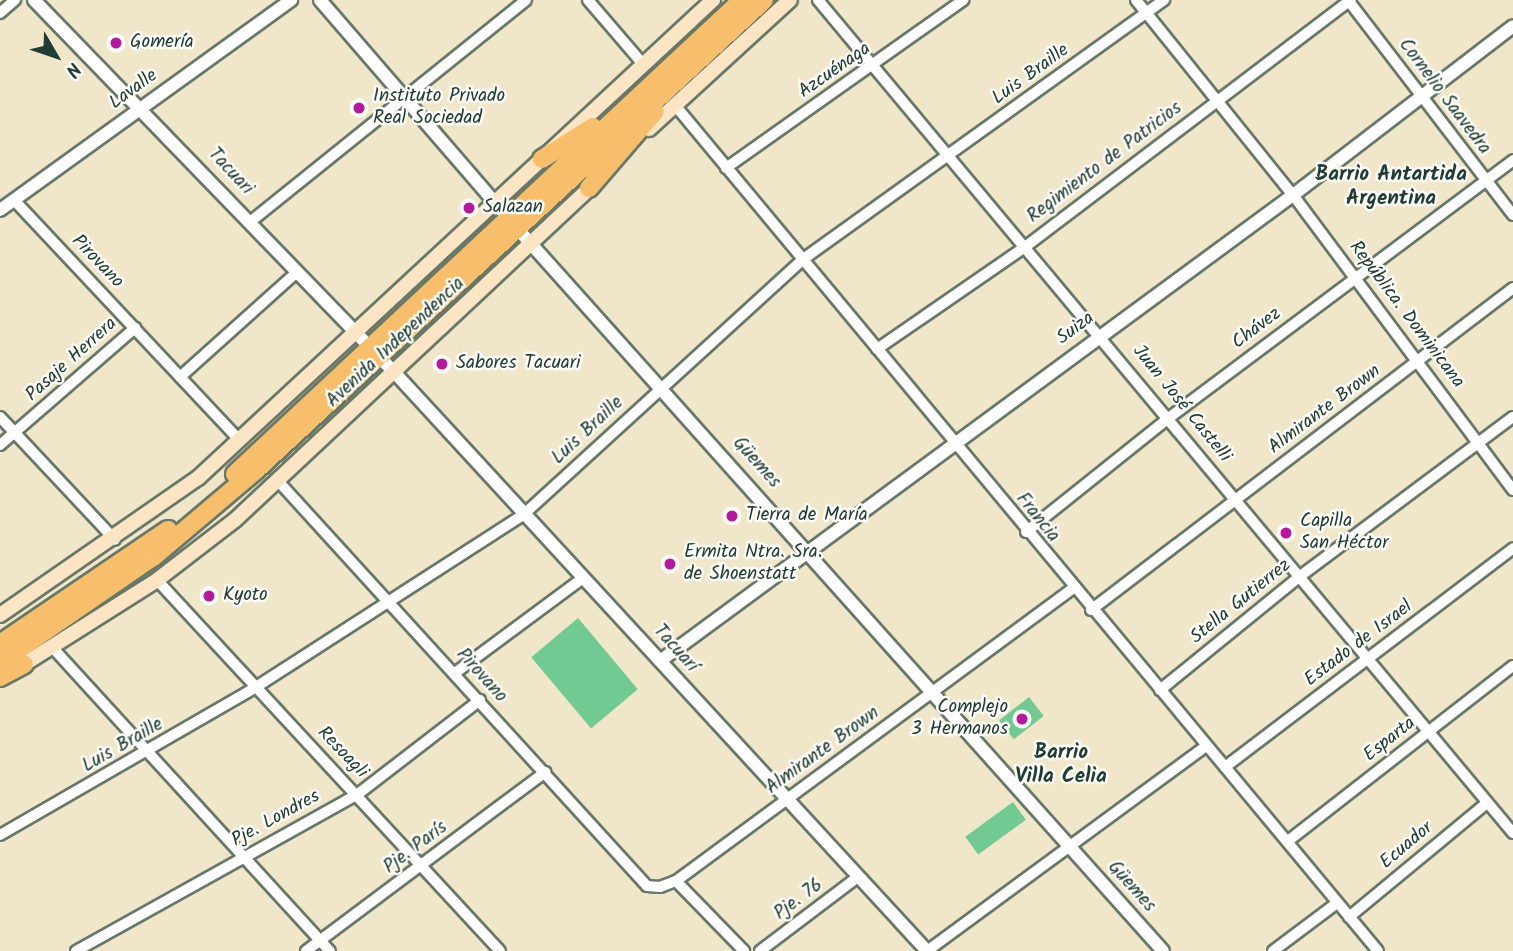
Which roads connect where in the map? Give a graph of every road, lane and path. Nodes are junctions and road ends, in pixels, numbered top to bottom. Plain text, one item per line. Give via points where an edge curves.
1 (15, 0) edge
2 (34, 0) edge
3 (291, 0) edge
4 (320, 0) edge
5 (526, 0) edge
6 (587, 0) edge
7 (713, 0) edge
8 (742, 0) edge
9 (764, 0) edge
10 (790, 0) edge
11 (818, 0) edge
12 (963, 0) edge
13 (1136, 0) edge
14 (1164, 0) edge
15 (1350, 1) edge
16 (0, 13) edge
17 (1147, 13) junction
18 (1513, 26) edge
19 (700, 60) junction
20 (642, 63) junction
21 (876, 64) junction
22 (665, 71) junction
23 (402, 96) junction
24 (1422, 98) junction
25 (1218, 99) junction
26 (674, 104) junction
27 (142, 108) junction
28 (950, 155) junction
29 (542, 159) junction
30 (1513, 160) edge
31 (726, 168) junction
32 (1486, 181) junction
33 (589, 188) junction
34 (1293, 195) junction
35 (14, 200) junction
36 (495, 201) junction
37 (0, 210) edge
38 (1513, 215) edge
39 (250, 222) junction
40 (512, 222) junction
41 (532, 243) junction
42 (1025, 247) junction
43 (802, 260) junction
44 (297, 272) junction
45 (1356, 277) junction
46 (1513, 288) edge
47 (135, 328) junction
48 (355, 332) junction
49 (1101, 334) junction
50 (877, 349) junction
51 (374, 352) junction
52 (1419, 360) junction
53 (395, 373) junction
54 (180, 377) junction
55 (661, 386) junction
56 (0, 417) edge
57 (1170, 417) junction
58 (1513, 417) edge
59 (15, 434) junction
60 (240, 441) junction
61 (1481, 443) junction
62 (954, 444) junction
63 (0, 445) edge
64 (279, 482) junction
65 (1513, 489) edge
66 (1236, 499) junction
67 (523, 515) junction
68 (1026, 532) junction
69 (115, 540) junction
70 (1513, 548) edge
71 (809, 551) junction
72 (1299, 577) junction
73 (583, 578) junction
74 (157, 580) junction
75 (1073, 588) junction
76 (390, 603) junction
77 (1091, 610) junction
78 (0, 615) edge
79 (0, 644) edge
80 (52, 647) junction
81 (1370, 659) junction
82 (660, 661) junction
83 (0, 662) edge
84 (24, 664) joint
85 (1513, 666) edge
86 (455, 673) junction
87 (0, 678) edge
88 (256, 687) junction
89 (1160, 690) junction
90 (933, 691) junction
91 (480, 700) junction
92 (1430, 730) junction
93 (1206, 746) junction
94 (148, 753) junction
95 (1225, 767) junction
96 (545, 772) junction
97 (358, 794) junction
98 (786, 800) junction
99 (1487, 803) junction
100 (1513, 833) edge
101 (0, 835) edge
102 (1288, 841) junction
103 (1069, 846) junction
104 (244, 856) junction
105 (423, 865) junction
106 (858, 877) junction
107 (676, 881) junction
108 (660, 887) joint
109 (1337, 903) junction
110 (1349, 917) junction
111 (321, 941) junction
112 (76, 951) edge
113 (306, 951) edge
114 (330, 951) edge
115 (500, 951) edge
116 (744, 951) edge
117 (761, 951) edge
118 (927, 951) edge
119 (1163, 951) edge
120 (1273, 951) edge
121 (1378, 951) edge

1 - 16 street
2 - 27 street, Tacuari
3 - 27 street, Lavalle
4 - 23 street, Güemes
5 - 23 street
6 - 20 street
7 - 20 main road, Avenida Independencia
8 - 22 highway, Avenida Independencia
9 - 19 highway, Avenida Independencia
10 - 26 main road, Avenida Independencia
11 - 21 street, Juan José Castelli
12 - 21 street, Azcuénaga
13 - 17 street, República. Dominicana
14 - 17 street, Luis Braille
15 - 24 street, Cornelio Saavedra
15 - 25 street, Regimiento de Patricios
17 - 25 street, República. Dominicana
17 - 28 street, Luis Braille
18 - 24 street, Suiza
19 - 33 highway
19 - 40 highway, Avenida Independencia
20 - 29 main road, Avenida Independencia
21 - 28 street, Juan José Castelli
21 - 31 street, Azcuénaga
22 - 29 highway via 609,117
22 - 40 highway, Avenida Independencia
23 - 36 street, Güemes
23 - 39 street
24 - 32 street, Cornelio Saavedra
24 - 34 street, Suiza
25 - 34 street, República. Dominicana
25 - 42 street, Regimiento de Patricios
26 - 31 street, Francia
26 - 33 main road, Avenida Independencia
27 - 35 street, Lavalle
27 - 39 street, Tacuari
28 - 42 street, Juan José Castelli
28 - 43 street, Luis Braille
29 - 36 main road, Avenida Independencia
30 - 32 street, Chávez
31 - 43 street, Francia
32 - 38 street, Cornelio Saavedra
32 - 45 street, Chávez
33 - 41 main road, Avenida Independencia
34 - 45 street, República. Dominicana
34 - 49 street, Suiza
35 - 37 street, Lavalle
35 - 47 street, Pirovano
36 - 40 street, Güemes
36 - 48 main road, Avenida Independencia
39 - 44 street, Tacuari
40 - 41 street, Güemes
40 - 51 highway, Avenida Independencia
41 - 53 main road, Avenida Independencia
41 - 55 street, Güemes
42 - 49 street, Juan José Castelli
42 - 50 street, Regimiento de Patricios
43 - 50 street, Francia
43 - 55 street, Luis Braille
44 - 48 street, Tacuari
44 - 54 street
45 - 52 street, República. Dominicana
45 - 57 street, Chávez
46 - 52 street, Almirante Brown
47 - 54 street, Pirovano
47 - 59 street, Pasaje Herrera
48 - 51 street, Tacuari
48 - 60 main road, Avenida Independencia
49 - 57 street, Juan José Castelli
49 - 62 street, Suiza
50 - 62 street, Francia
51 - 53 street, Tacuari
51 - 79 highway, Avenida Independencia via 187,515
51 - 83 highway, Avenida Independencia via 153,556
52 - 61 street, República. Dominicana
52 - 66 street, Almirante Brown
53 - 64 main road, Avenida Independencia
53 - 67 street, Tacuarí
54 - 60 street, Pirovano
55 - 67 street, Luis Braille
55 - 71 street, Güemes
56 - 59 street
57 - 66 street, Juan José Castelli
57 - 68 street, Chávez
58 - 61 street, Stella Gutierrez
59 - 63 street, Pasaje Herrera
59 - 69 street
60 - 69 main road, Avenida Independencia
61 - 65 street, República. Dominicana
61 - 72 street, Stella Gutierrez
62 - 68 street, Francia
62 - 71 street, Suiza
64 - 74 main road, Avenida Independencia
64 - 76 street, Pirovano
66 - 72 street, Juan José Castelli
66 - 77 street, Almirante Brown
67 - 73 street, Tacuarí
67 - 76 street, Luis Braille
68 - 75 street, Francia
69 - 78 main road, Avenida Independencia
70 - 81 street, Estado de Israel
71 - 82 street, Suiza
71 - 90 street, Güemes
72 - 81 street, Juan José Castelli
72 - 89 street, Stella Gutierrez
73 - 82 street, Tacuarí
73 - 86 street
74 - 80 main road, Avenida Independencia
74 - 88 street, Resoagli
75 - 77 street, Francia
75 - 90 street, Almirante Brown
76 - 86 street, Pirovano
76 - 88 street, Luis Braille
77 - 89 street, Francia
80 - 84 main road, Avenida Independencia
80 - 94 street
81 - 92 street, Juan José Castelli
81 - 95 street, Estado de Israel
82 - 98 street, Tacuarí
84 - 87 highway
85 - 92 street, Esparta
86 - 91 street, Pirovano
88 - 94 street, Luis Braille
88 - 97 street, Resoagli
89 - 93 street, Francia
90 - 98 street, Almirante Brown
90 - 103 street, Güemes
91 - 96 street, Pirovano
91 - 97 street, Pje. Londres
92 - 99 street, Juan José Castelli
92 - 102 street, Esparta
93 - 95 street, Francia
93 - 103 street
94 - 101 street, Luis Braille
94 - 104 street
95 - 102 street, Francia
96 - 105 street, Pje. París
96 - 108 street, Pirovano via 648,886
97 - 104 street, Pje. Londres
97 - 105 street, Resoagli
98 - 106 street, Tacuarí
98 - 107 street, Almirante Brown
99 - 100 street, Juan José Castelli
99 - 110 street, Ecuador
102 - 109 street, Francia
103 - 118 street
103 - 119 street, Güemes
104 - 111 street
104 - 112 street, Pje. Londres
105 - 111 street, Pje. París
105 - 115 street, Resoagli
106 - 117 street, Pje. 76
106 - 118 street, Tacuarí
107 - 108 street, Almirante Brown
107 - 116 street
109 - 110 street, Francia
109 - 120 street
110 - 121 street, Francia
111 - 113 street, Pje. París
111 - 114 street

